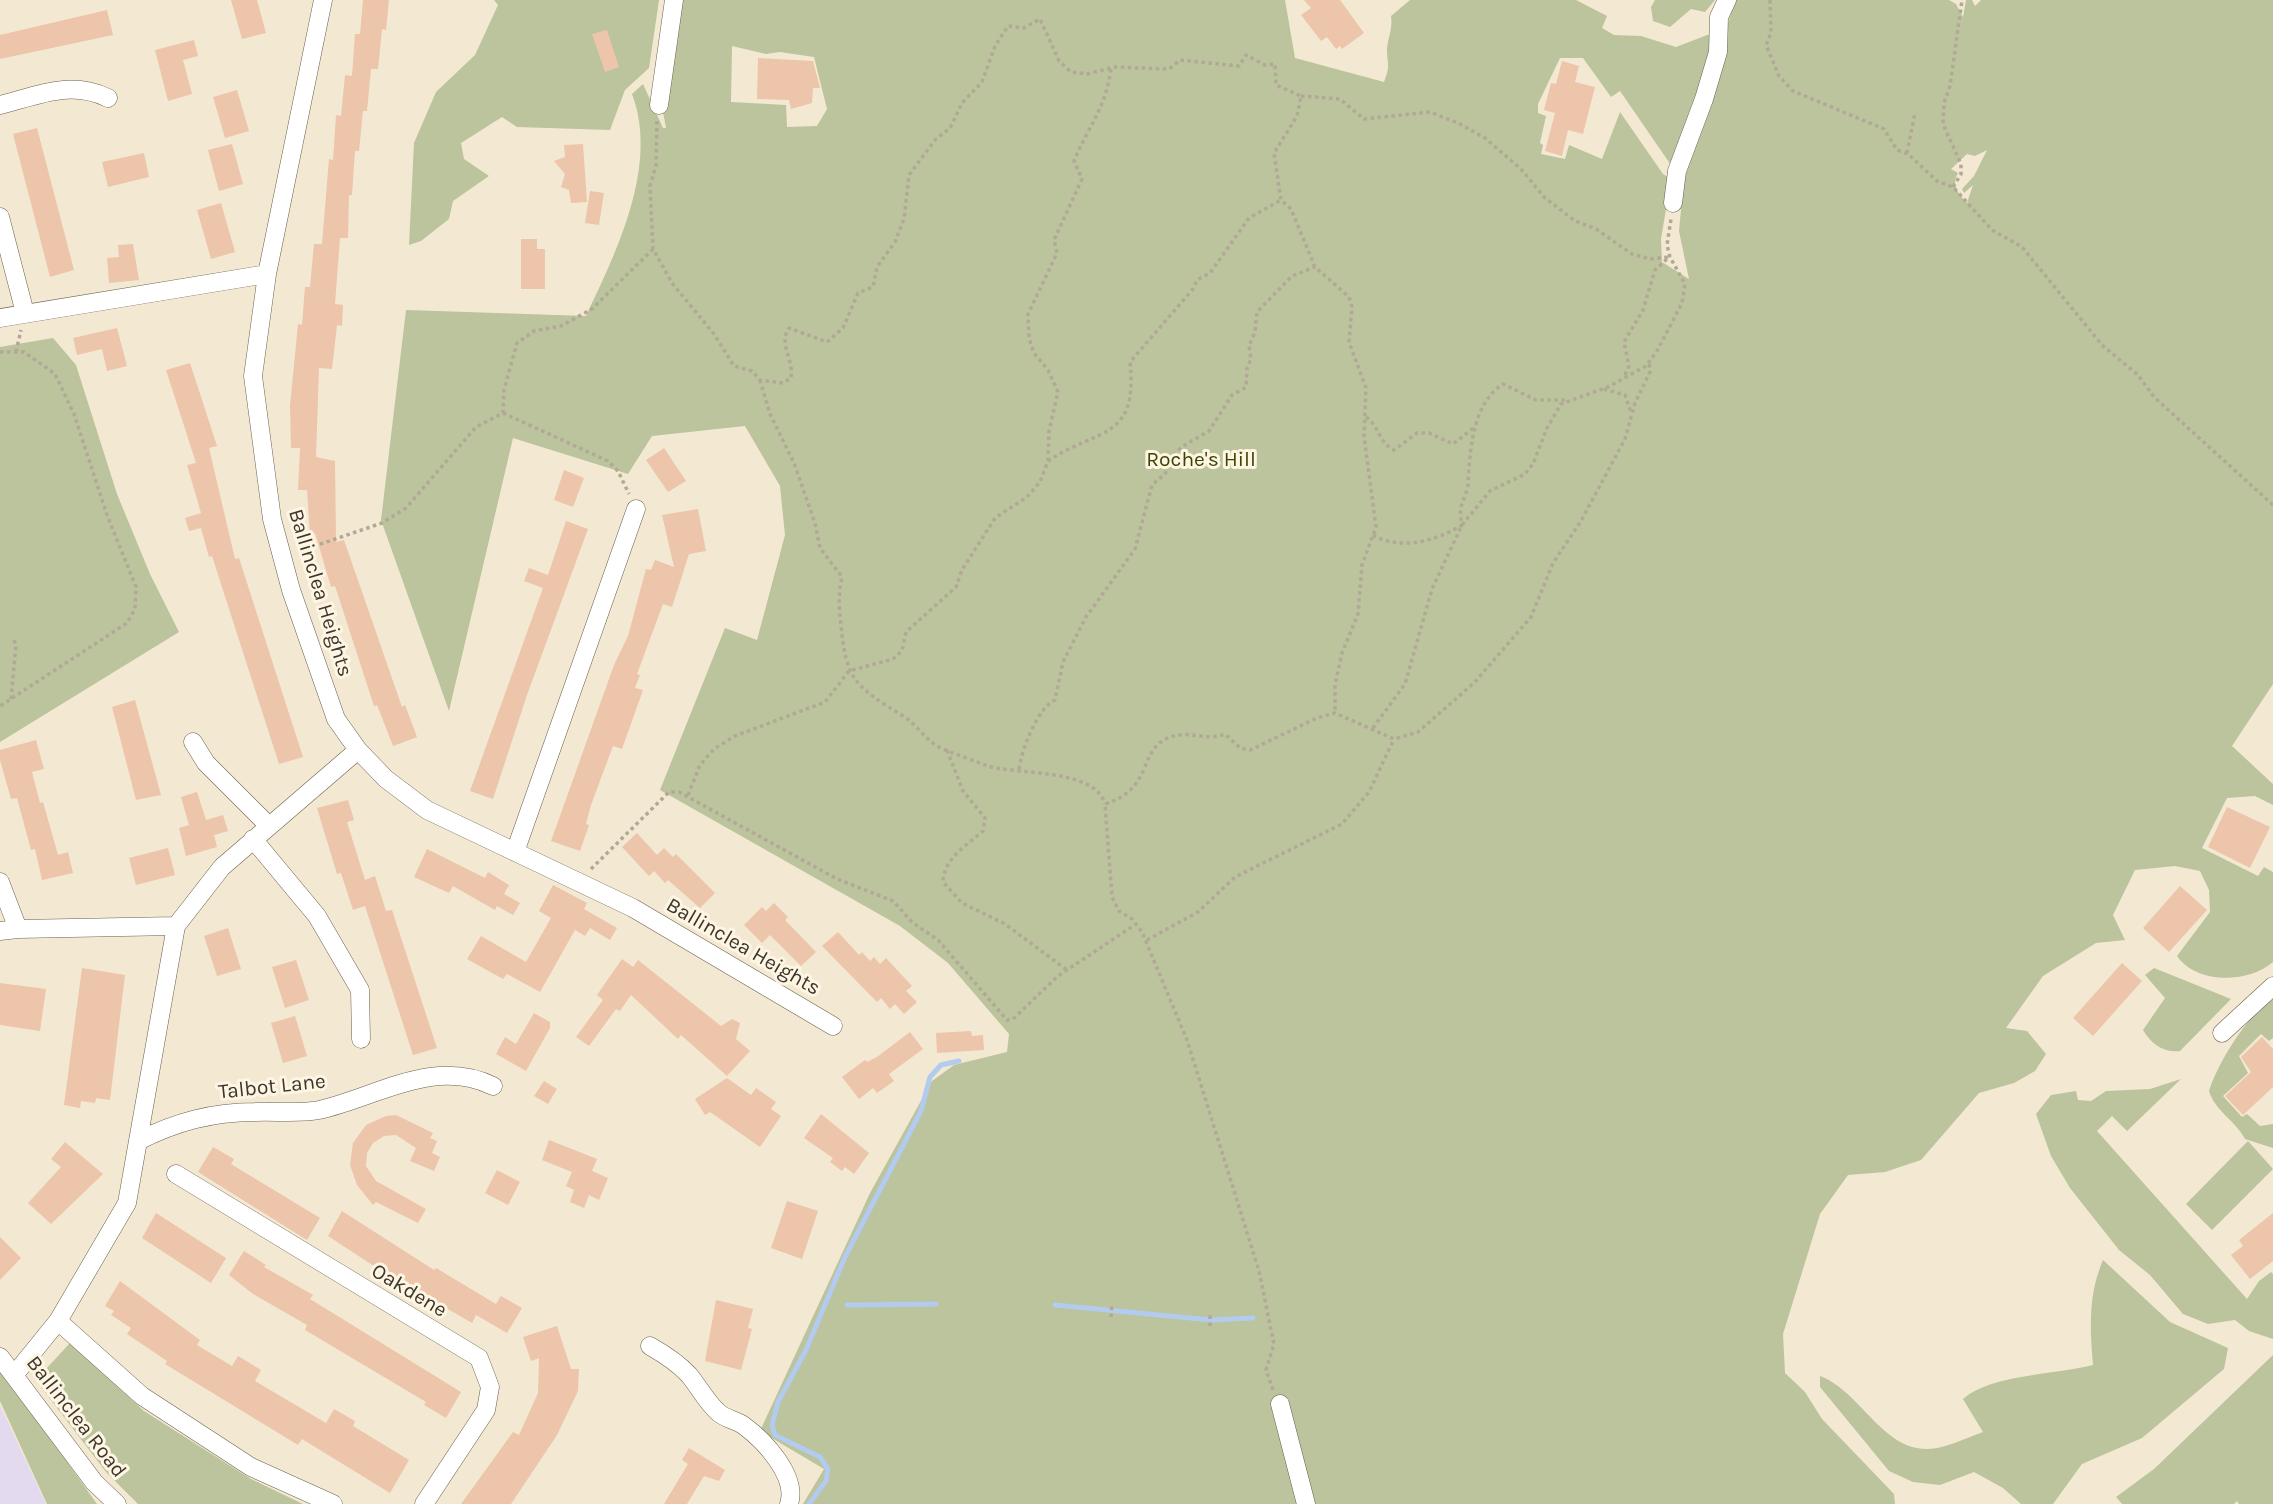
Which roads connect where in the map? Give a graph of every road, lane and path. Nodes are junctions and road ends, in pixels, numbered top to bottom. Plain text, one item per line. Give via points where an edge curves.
1 (323, 0) edge
2 (674, 0) edge
3 (1727, 0) edge
4 (1770, 0) edge
5 (1962, 0) edge
6 (1111, 68) junction
7 (1301, 96) junction
8 (108, 98) dead end
9 (0, 105) edge
10 (659, 105) joint
11 (1915, 113) dead end
12 (1907, 153) junction
13 (1953, 187) junction
14 (1281, 200) junction
15 (1673, 203) joint
16 (0, 217) edge
17 (653, 249) junction
18 (1670, 257) junction
19 (1315, 267) junction
20 (267, 274) junction
21 (25, 313) junction
22 (0, 318) edge
23 (0, 352) edge
24 (1649, 361) junction
25 (1624, 377) junction
26 (760, 380) junction
27 (1603, 389) junction
28 (1573, 400) junction
29 (503, 413) junction
30 (1366, 417) junction
31 (1632, 418) junction
32 (1476, 426) junction
33 (1048, 461) junction
34 (2273, 505) edge
35 (636, 509) joint
36 (1462, 525) junction
37 (1373, 535) junction
38 (281, 558) junction
39 (13, 638) dead end
40 (849, 671) junction
41 (11, 699) junction
42 (0, 706) edge
43 (1335, 713) junction
44 (1373, 728) junction
45 (1394, 739) junction
46 (193, 742) dead end
47 (358, 750) junction
48 (947, 750) junction
49 (1019, 769) junction
50 (688, 795) junction
51 (1105, 804) junction
52 (268, 825) junction
53 (253, 839) junction
54 (515, 852) junction
55 (0, 882) edge
56 (577, 883) junction
57 (1136, 924) junction
58 (176, 926) junction
59 (9, 930) edge
60 (1147, 940) junction
61 (1067, 970) junction
62 (2273, 985) edge
63 (833, 1026) dead end
64 (2222, 1033) dead end
65 (361, 1039) dead end
66 (493, 1086) dead end
67 (138, 1141) junction
68 (176, 1174) dead end
69 (1112, 1303) dead end
70 (1210, 1314) dead end
71 (1111, 1318) dead end
72 (58, 1321) junction
73 (1210, 1326) dead end
74 (650, 1346) dead end
75 (0, 1357) edge
76 (15, 1374) junction
77 (1280, 1404) joint
78 (117, 1504) edge
79 (333, 1504) edge
80 (424, 1504) edge
81 (789, 1504) edge
82 (1306, 1504) edge

1 - 20 street, Ballinclea Heights
2 - 10 street
3 - 15 street via 1718,16 1718,52 1677,171
4 - 12 path via 1771,33 1766,45 1779,76 1793,91 1884,129 1897,150
5 - 13 path via 1944,103 1943,124 1961,164
6 - 7 path via 1169,69 1180,60 1239,66 1246,55 1265,65 1275,64 1276,85
6 - 26 path via 1087,74 1071,72 1054,54 1040,19 1024,28 1008,26 982,82 909,175 904,219 877,267 873,287 858,293 843,328 827,342 789,328 784,343 791,378 783,383
6 - 33 path via 1101,111 1074,161 1082,179 1054,240 1057,253 1028,314 1034,352 1058,393
7 - 14 path via 1297,116 1274,153
7 - 18 path via 1340,99 1364,119 1430,112 1458,123 1485,138 1521,169 1544,197 1576,221 1632,254 1650,259
8 - 9 street via 71,87
10 - 17 path via 656,164 650,186
11 - 12 path
12 - 13 path via 1937,181
13 - 34 path via 1980,220 2022,247 2102,345 2138,375 2154,397
14 - 19 path via 1291,209
14 - 33 path via 1249,218 1210,273 1197,280 1174,313 1137,351 1130,362 1133,388 1126,417 1101,436
15 - 18 path via 1667,245
16 - 21 street
17 - 26 path via 672,284 734,366 752,371
17 - 29 path via 592,309 561,326 534,331 517,343 504,390
18 - 24 path via 1685,284 1682,303
18 - 25 path via 1655,270 1643,310 1624,342 1629,366
19 - 30 path via 1349,297 1349,342 1366,388
19 - 49 path via 1292,276 1257,312 1246,387 1232,395 1209,431 1183,446 1152,485 1135,549 1086,617 1063,662 1055,699 1046,703 1034,722
20 - 21 street
20 - 38 street, Ballinclea Heights via 253,376
21 - 22 street
23 - 41 path via 24,352 55,374 74,414 136,587 135,609 127,623
24 - 25 path
24 - 31 path via 1650,372
25 - 27 path
26 - 40 path via 816,523 820,548 842,577 838,594
27 - 28 path
27 - 31 path via 1625,395
28 - 32 path via 1536,400 1503,384 1494,390
28 - 36 path via 1555,412 1525,474 1490,491
29 - 35 path via 608,461 618,471
29 - 38 path via 476,427 407,508 382,523
30 - 32 path via 1383,443 1394,450 1417,433 1429,433 1453,444
30 - 37 path
31 - 45 path via 1592,501 1545,579 1531,617 1474,683 1418,732
32 - 36 path via 1468,486 1459,505
33 - 40 path via 1040,482 1027,497 995,518 956,587 906,632 902,651 893,659
35 - 54 street
36 - 37 path via 1423,542 1383,541
36 - 44 path via 1432,589 1405,684
37 - 43 path via 1362,565 1358,614 1335,685
38 - 47 street, Ballinclea Heights via 336,719
39 - 41 path
40 - 48 path via 872,698
40 - 50 path via 825,702 735,736 715,749 700,765
41 - 42 path
43 - 44 path
43 - 51 path via 1250,750 1240,748 1225,734 1167,738 1157,746 1130,793
44 - 45 path
45 - 60 path via 1369,792 1342,824 1235,877 1198,912
46 - 52 street via 206,763
47 - 52 street
47 - 54 street, Ballinclea Heights via 386,779 427,810
48 - 49 path via 989,766
48 - 61 path via 963,791 985,818 983,831 948,862 943,882 961,902 1006,924
49 - 51 path via 1092,787
50 - 56 path via 669,792
50 - 61 path via 837,880 893,901 913,923 938,940 1007,1020
51 - 57 path via 1112,897 1119,911
52 - 53 street
53 - 58 street via 222,867
53 - 65 street via 317,916 360,990
54 - 56 street, Ballinclea Heights
55 - 59 street
56 - 63 street, Ballinclea Heights via 632,908
57 - 60 path
57 - 61 path
58 - 59 street
58 - 67 street
60 - 77 path via 1187,1040 1259,1271 1274,1344 1267,1377
62 - 64 street
66 - 67 street, Talbot Lane via 472,1076 448,1074 319,1110 204,1116 172,1124
67 - 72 street via 127,1203
68 - 80 street, Oakdene via 479,1359 490,1387 486,1410
69 - 71 path
70 - 73 path
72 - 76 street
72 - 79 street via 142,1396 251,1467
74 - 81 street via 680,1367 720,1414 743,1424 778,1462 793,1493
75 - 76 street, Ballinclea Road
76 - 78 street, Ballinclea Road via 82,1467
77 - 82 street

